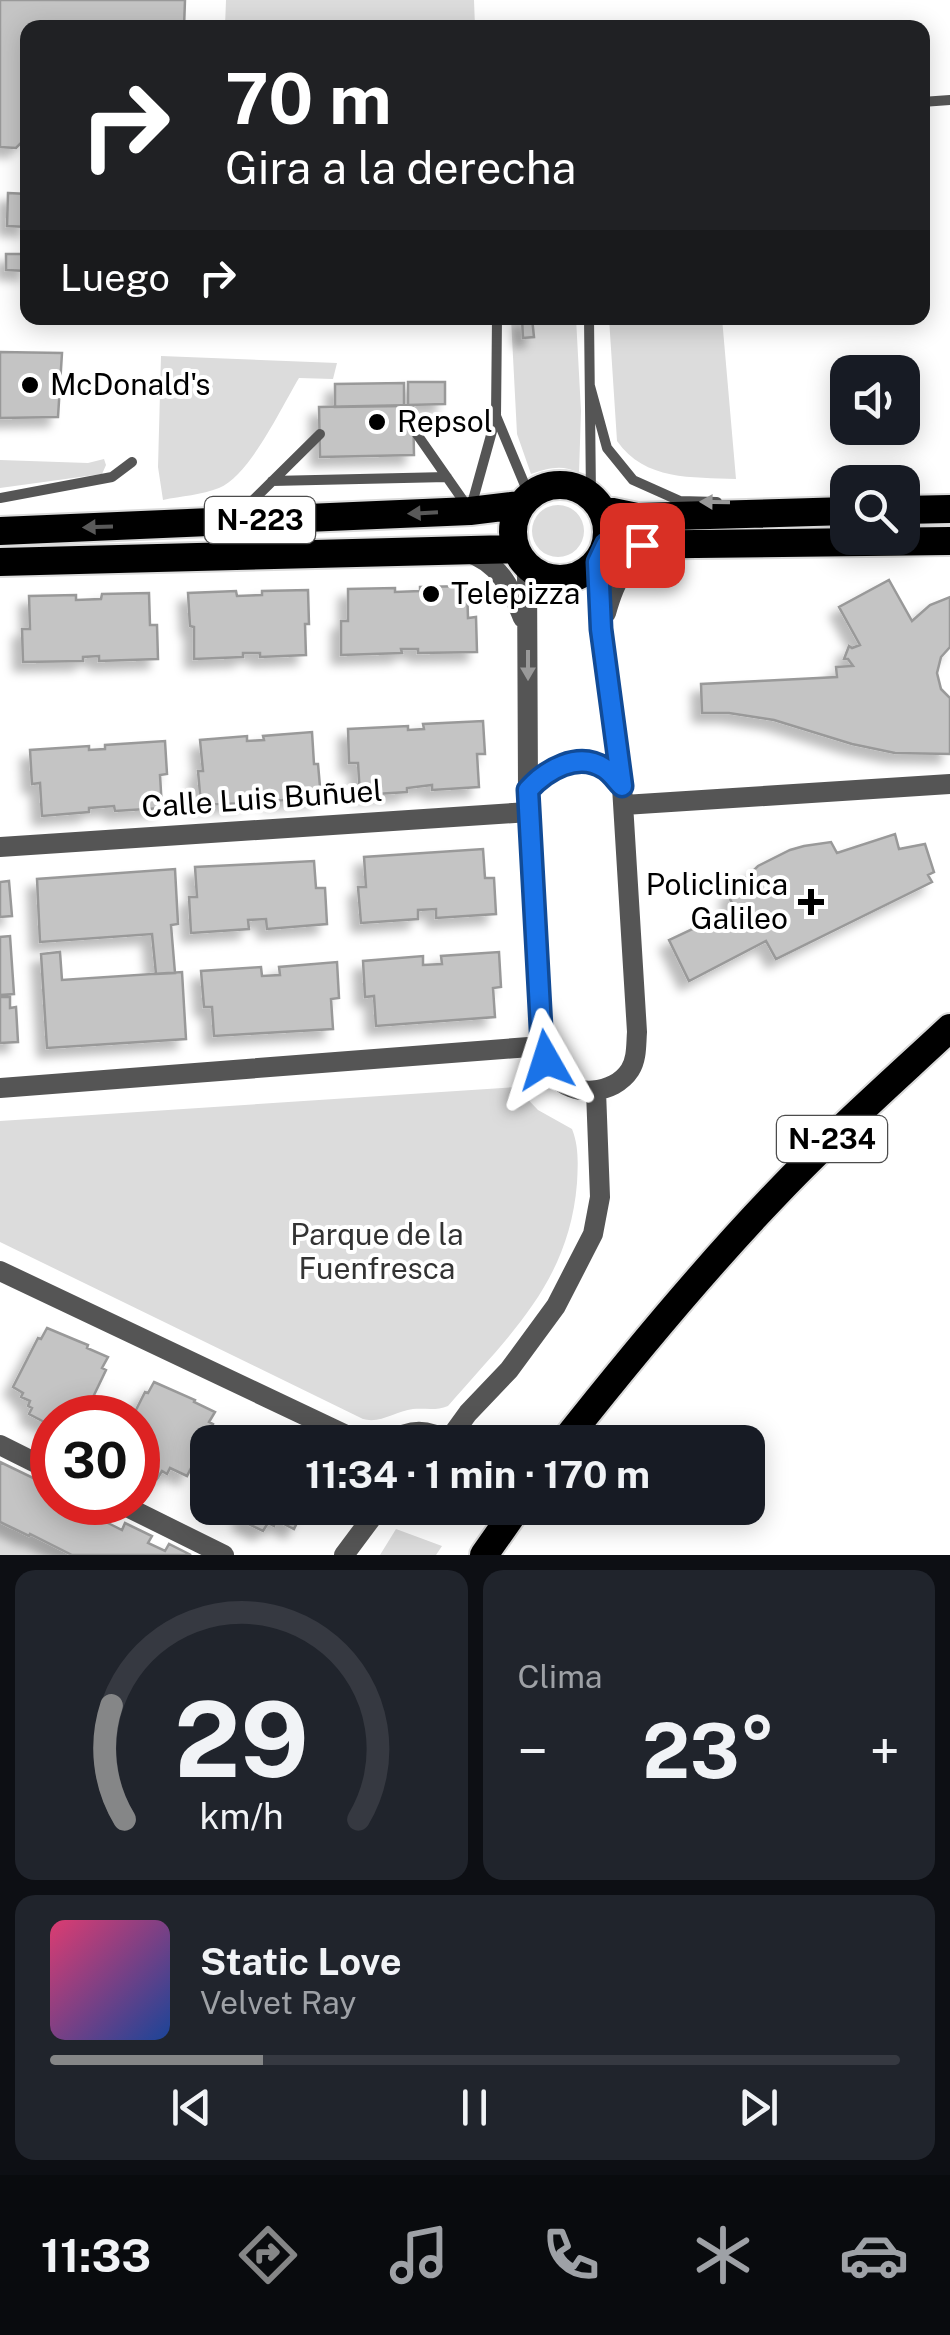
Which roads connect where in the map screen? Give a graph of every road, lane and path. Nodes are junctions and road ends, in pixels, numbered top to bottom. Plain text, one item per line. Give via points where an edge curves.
1 (496, 325) edge
2 (588, 325) edge
3 (590, 386) junction
4 (496, 416) junction
5 (414, 430) dead end
6 (320, 434) dead end
7 (132, 462) dead end
8 (447, 477) junction
9 (272, 481) junction
10 (0, 498) edge
11 (525, 500) junction
12 (597, 503) junction
13 (830, 507) edge
14 (950, 509) edge
15 (920, 510) edge
16 (470, 511) junction
17 (830, 511) edge
18 (231, 522) junction
19 (0, 531) edge
20 (950, 541) edge
21 (677, 545) junction
22 (455, 549) junction
23 (602, 553) junction
24 (521, 558) junction
25 (0, 562) edge
26 (601, 629) junction
27 (528, 630) junction
28 (950, 784) edge
29 (528, 790) junction
30 (623, 796) junction
31 (528, 812) junction
32 (0, 847) edge
33 (950, 1028) edge
34 (542, 1046) junction
35 (0, 1088) edge
36 (596, 1091) junction
37 (0, 1271) edge
38 (325, 1425) edge
39 (459, 1425) edge
40 (578, 1425) edge
41 (0, 1445) edge
42 (30, 1460) edge
43 (160, 1523) edge
44 (366, 1525) edge
45 (505, 1525) edge
46 (224, 1555) edge
47 (344, 1555) edge
48 (484, 1555) edge

1 - 4 lane
2 - 3 lane
3 - 12 lane
13 -> 3 lane via 680,501 634,480 608,448
4 - 11 lane
4 - 16 lane
5 - 8 lane
6 - 9 lane
7 - 10 lane via 112,477
8 - 9 lane
8 - 16 lane
9 - 18 lane
11 - 12 highway, N-223 via 560,485
11 - 16 highway, N-223
11 - 24 highway via 512,526
12 - 17 highway, N-223 via 637,517
12 - 23 highway via 608,527
14 - 15 highway
16 -> 18 highway, N-223
18 -> 19 highway, N-223
20 - 21 highway, N-223
21 - 23 highway, N-223
21 - 26 street via 627,566
22 - 24 highway, N-223
22 - 25 highway, N-223
22 - 27 street via 494,566
23 - 24 highway, N-223 via 577,577 550,579
23 - 26 street
24 - 27 street
26 - 30 street
27 -> 29 street
28 - 30 street
29 - 30 street via 558,766 590,763 604,768
29 - 31 street
30 - 36 street via 636,1053 622,1080
31 - 32 street, Calle Luis Buñuel
31 - 34 street
33 - 40 highway, N-234 via 768,1202
34 - 35 street
34 - 36 street via 553,1075 566,1086
36 - 39 street via 600,1197 593,1234 556,1306
37 - 38 street
41 - 42 street
43 - 46 street
44 - 47 street
45 - 48 highway

